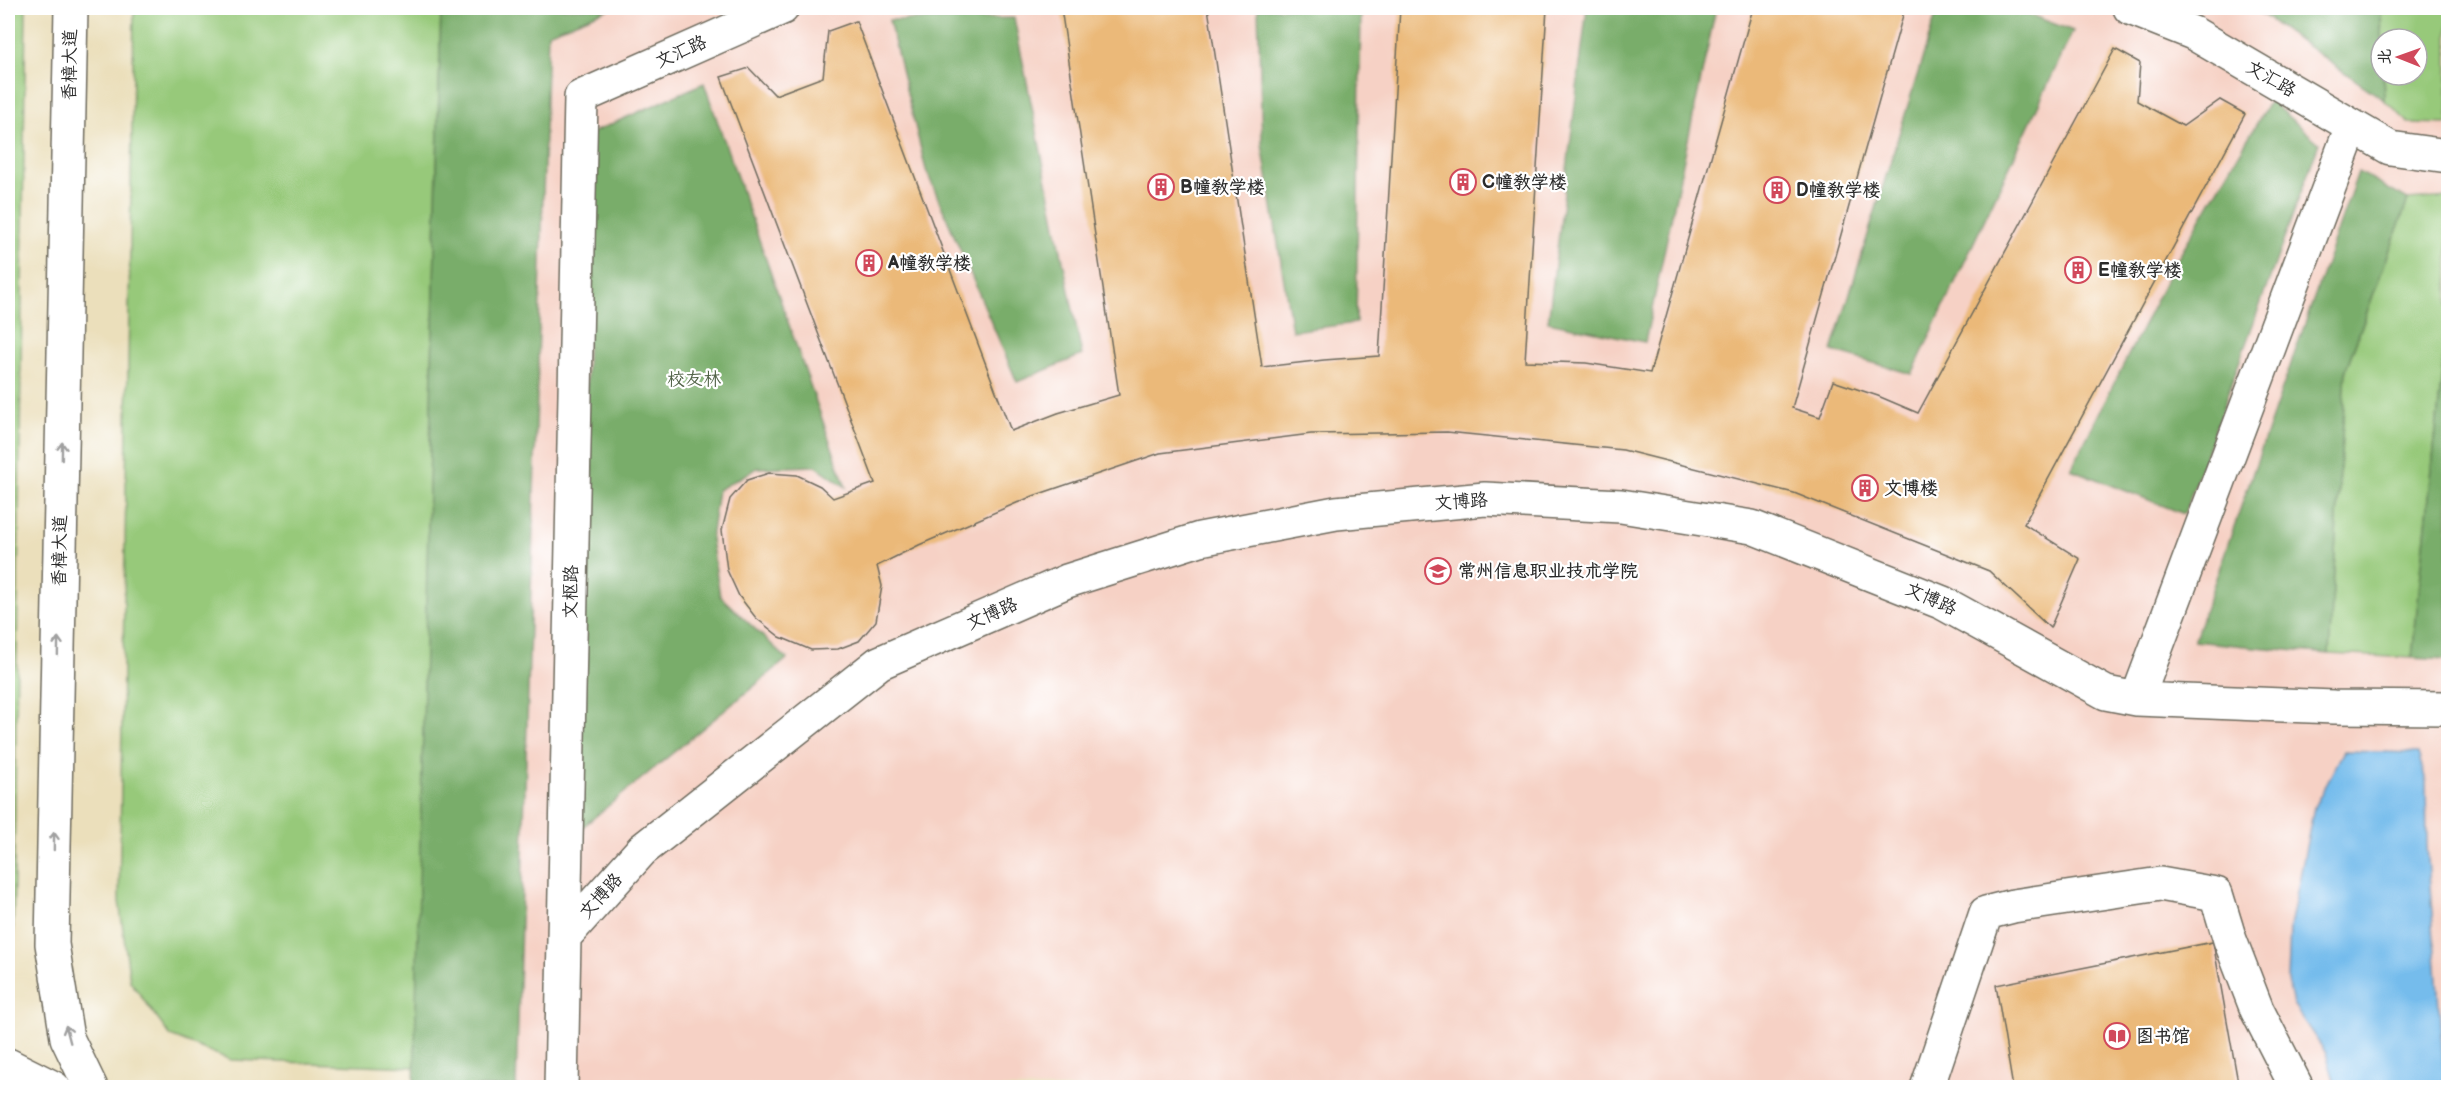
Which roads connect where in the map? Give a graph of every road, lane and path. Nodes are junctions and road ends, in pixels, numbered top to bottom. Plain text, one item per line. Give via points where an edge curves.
1 (71, 8) edge
2 (782, 8) edge
3 (2130, 8) edge
4 (581, 97) joint
5 (2352, 126) junction
6 (2448, 156) edge
7 (2137, 699) junction
8 (2448, 708) edge
9 (564, 937) junction
10 (8, 1065) edge
11 (54, 1088) edge
12 (91, 1088) edge
13 (561, 1088) edge
14 (1927, 1088) edge
15 (2297, 1088) edge

12 -> 1 street, 香樟大道 via 67,1038 52,944
2 - 4 street, 文汇路
3 - 5 street, 文汇路 via 2193,33
4 - 9 street, 文枢路
5 - 6 street, 文汇路 via 2390,148
5 - 7 street
7 - 8 street, 文博路
7 - 9 street, 文博路 via 2106,693 1943,603 1752,527 1622,506 1485,499 1336,513 1200,539 1067,581 879,663 642,850
9 - 13 street, 文枢路
10 - 11 street
14 - 15 street via 1986,914 2013,906 2160,884 2216,894 2257,1010

